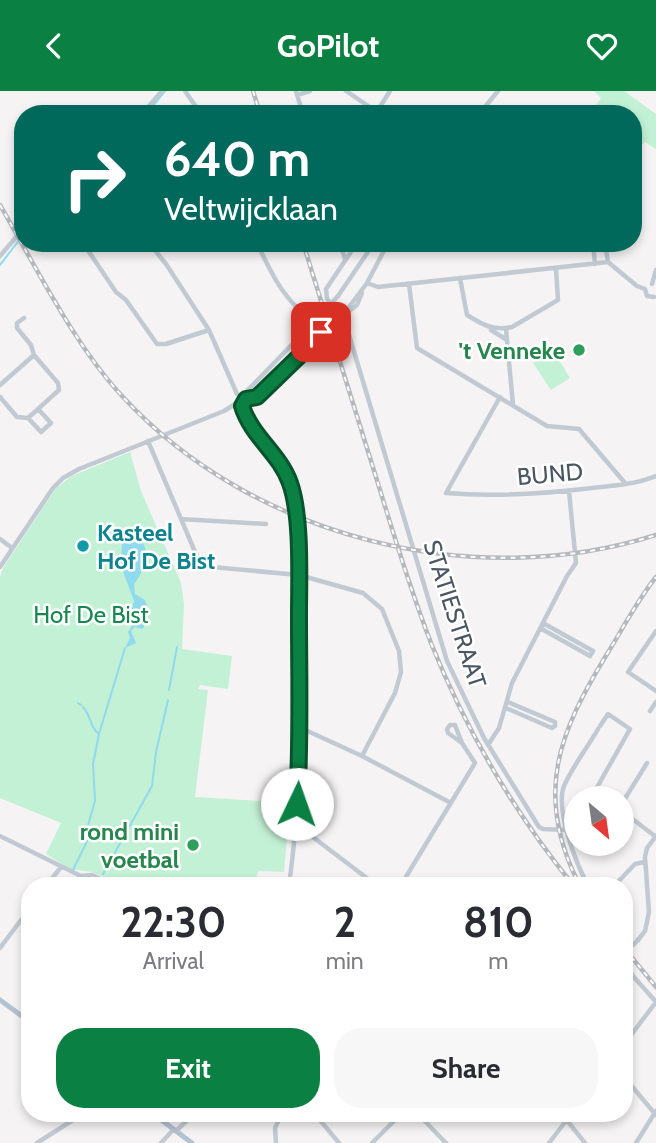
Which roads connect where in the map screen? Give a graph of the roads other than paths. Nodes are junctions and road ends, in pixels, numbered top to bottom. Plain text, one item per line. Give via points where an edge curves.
1 (162, 91) edge
2 (310, 91) edge
3 (346, 91) edge
4 (498, 91) edge
5 (297, 93) edge
6 (150, 105) edge
7 (366, 105) edge
8 (486, 105) edge
9 (14, 240) edge
10 (89, 252) edge
11 (156, 252) edge
12 (261, 252) edge
13 (344, 252) edge
14 (351, 252) edge
15 (368, 252) edge
16 (383, 252) edge
17 (594, 252) edge
18 (607, 252) edge
19 (0, 256) edge
20 (345, 260) junction
21 (608, 263) junction
22 (595, 264) junction
23 (556, 269) junction
24 (656, 270) edge
25 (460, 278) junction
26 (367, 283) junction
27 (409, 284) junction
28 (654, 285) edge
29 (645, 289) junction
30 (655, 298) edge
31 (343, 315) junction
32 (23, 318) dead end
33 (490, 329) junction
34 (506, 329) junction
35 (209, 330) junction
36 (507, 340) junction
37 (34, 355) junction
38 (0, 385) edge
39 (237, 394) junction
40 (0, 397) edge
41 (245, 397) junction
42 (500, 397) junction
43 (234, 404) junction
44 (513, 405) junction
45 (242, 406) junction
46 (38, 409) junction
47 (27, 418) junction
48 (148, 441) junction
49 (614, 470) junction
50 (656, 476) edge
51 (626, 484) junction
52 (615, 485) junction
53 (569, 491) junction
54 (181, 519) junction
55 (266, 524) dead end
56 (0, 539) edge
57 (12, 548) junction
58 (0, 567) edge
59 (299, 575) junction
60 (541, 625) junction
61 (656, 631) edge
62 (656, 691) edge
63 (656, 702) edge
64 (507, 705) junction
65 (650, 711) dead end
66 (301, 728) junction
67 (462, 743) dead end
68 (488, 745) junction
69 (362, 756) junction
70 (647, 763) dead end
71 (564, 786) edge
72 (599, 786) edge
73 (633, 786) edge
74 (449, 802) junction
75 (634, 818) edge
76 (296, 824) junction
77 (564, 830) edge
78 (0, 836) edge
79 (656, 837) edge
80 (574, 856) edge
81 (644, 862) junction
82 (61, 867) junction
83 (53, 877) edge
84 (96, 877) edge
85 (290, 877) edge
86 (366, 877) edge
87 (406, 877) edge
88 (584, 877) edge
89 (622, 877) edge
90 (21, 920) edge
91 (633, 945) edge
92 (0, 948) edge
93 (633, 980) edge
94 (1, 1002) edge
95 (656, 1002) edge
96 (21, 1016) edge
97 (633, 1032) edge
98 (633, 1087) edge
99 (656, 1113) edge
100 (70, 1122) edge
101 (164, 1122) edge
102 (184, 1122) edge
103 (278, 1122) edge
104 (322, 1122) edge
105 (393, 1122) edge
106 (426, 1122) edge
107 (565, 1122) edge
108 (569, 1122) edge
109 (175, 1130) junction
110 (37, 1143) edge
111 (160, 1143) edge
112 (192, 1143) edge
113 (276, 1143) edge
114 (339, 1143) edge
115 (372, 1143) edge
116 (446, 1143) edge
117 (549, 1143) edge
118 (585, 1143) edge
119 (636, 1143) edge

1 - 6 street
2 - 5 street
3 - 7 street
4 - 8 street
9 - 19 street
10 - 35 street via 157,344
11 - 35 street
12 - 41 street via 282,288 318,322 321,332 257,397
13 - 20 street
14 - 20 street
15 - 41 street, bridge via 338,296
16 - 26 street
17 - 22 street
18 - 21 street
20 - 31 street, STATIESTRAAT via 326,294
21 - 22 street
21 - 29 street
22 - 23 street
23 - 25 street
23 - 34 street via 558,300
24 - 28 street
25 - 27 street
25 - 33 street via 467,315
26 - 27 street
26 - 31 street via 357,305
27 - 42 street via 417,348
28 - 29 street
29 - 30 street via 647,296
31 - 68 street, STATIESTRAAT via 447,661
32 - 37 street via 17,328
33 - 34 street
33 - 36 street
34 - 36 street
35 - 39 street
36 - 44 street
37 - 38 street
37 - 46 street via 59,390
39 - 41 street
39 - 43 street
40 - 47 street via 17,417
41 - 45 street
42 - 44 street
42 - 53 street, BUND via 446,493 504,496
43 - 45 street
43 - 48 street
44 - 49 street via 547,426 579,429
45 - 59 street via 247,422 291,484
46 - 47 street
46 - 47 street via 51,423 41,432
48 - 54 street
48 - 57 street via 63,478
49 - 51 street
49 - 52 street
50 - 51 street, BUND
51 - 52 street, BUND
52 - 53 street, BUND
53 - 60 street via 576,563
54 - 55 street
54 - 59 street via 201,566
56 - 57 street
57 - 58 street
59 - 66 street
59 - 69 street via 363,593 382,609 399,651 401,672 395,693
60 - 60 street via 590,656 593,651
60 - 64 street via 512,683
61 - 62 street via 628,672
63 - 65 street
64 - 64 street via 552,728 555,726 555,722
64 - 68 street
66 - 69 street
66 - 76 street
67 - 74 street via 475,762
68 - 77 street, STATIESTRAAT via 539,827
69 - 74 street
70 - 73 street
71 - 72 street via 608,714 630,729
74 - 87 street
75 - 79 street
76 - 85 street
76 - 86 street
78 - 82 street
79 - 81 street
80 - 88 street
81 - 89 street via 635,863
81 - 91 street, bridge via 649,912
82 - 83 street
82 - 84 street
90 - 92 street
93 - 95 street
94 - 96 main road
95 - 97 street
98 - 99 street
99 - 119 street
100 - 110 street
101 - 109 main road
102 - 109 street
103 - 113 street
104 - 114 street
105 - 115 street
106 - 116 street
107 - 117 street
108 - 118 street
109 - 111 street
109 - 112 main road

